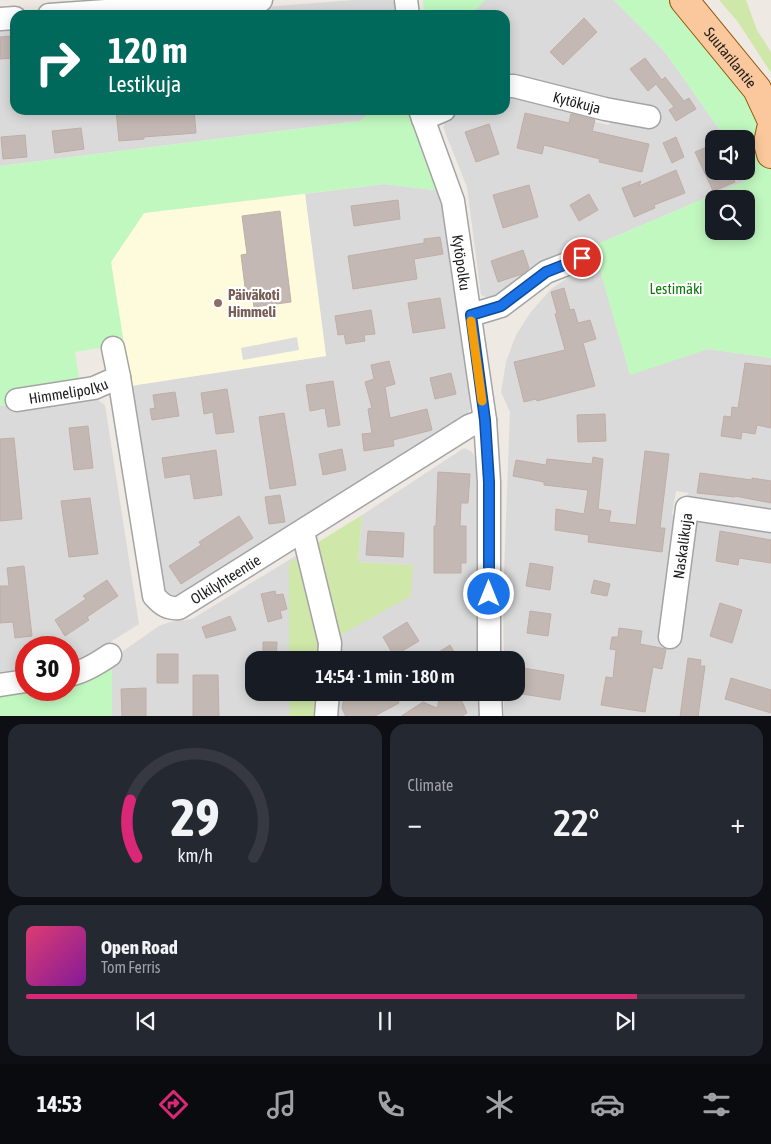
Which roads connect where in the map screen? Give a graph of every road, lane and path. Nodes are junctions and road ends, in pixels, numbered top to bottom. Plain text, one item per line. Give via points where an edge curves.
1 (261, 0) edge
2 (684, 0) edge
3 (708, 0) edge
4 (120, 10) edge
5 (771, 81) edge
6 (510, 86) edge
7 (422, 115) edge
8 (648, 117) dead end
9 (771, 119) edge
10 (771, 129) edge
11 (771, 154) edge
12 (582, 258) dead end
13 (471, 315) junction
14 (113, 348) dead end
15 (119, 377) junction
16 (17, 400) dead end
17 (485, 420) junction
18 (771, 520) edge
19 (303, 532) junction
20 (670, 637) dead end
21 (330, 651) edge
22 (489, 651) edge
23 (110, 655) dead end
24 (80, 671) edge
25 (15, 683) edge
26 (0, 685) edge
27 (327, 701) edge
28 (490, 701) edge
29 (326, 716) edge
30 (491, 716) edge

1 - 4 street
2 - 9 main road, Suutarilantie via 757,89
3 - 5 main road, Suutarilantie
6 - 8 street, Kytökuja
7 - 13 street, Kytöpolku via 453,200
10 - 11 main road via 768,143
12 - 13 street via 546,272 501,306
13 - 17 street, Kytöpolku
14 - 15 street, Olkilyhteentie
15 - 16 street, Himmelipolku via 94,388
15 - 19 street, Olkilyhteentie via 154,596 160,603 168,608 179,608
17 - 19 street, Olkilyhteentie via 468,426
17 - 22 street, Kytöpolku via 489,482
18 - 20 street, Naskalikuja via 687,508
19 - 21 street
23 - 24 street
25 - 26 street
27 - 29 street
28 - 30 street

